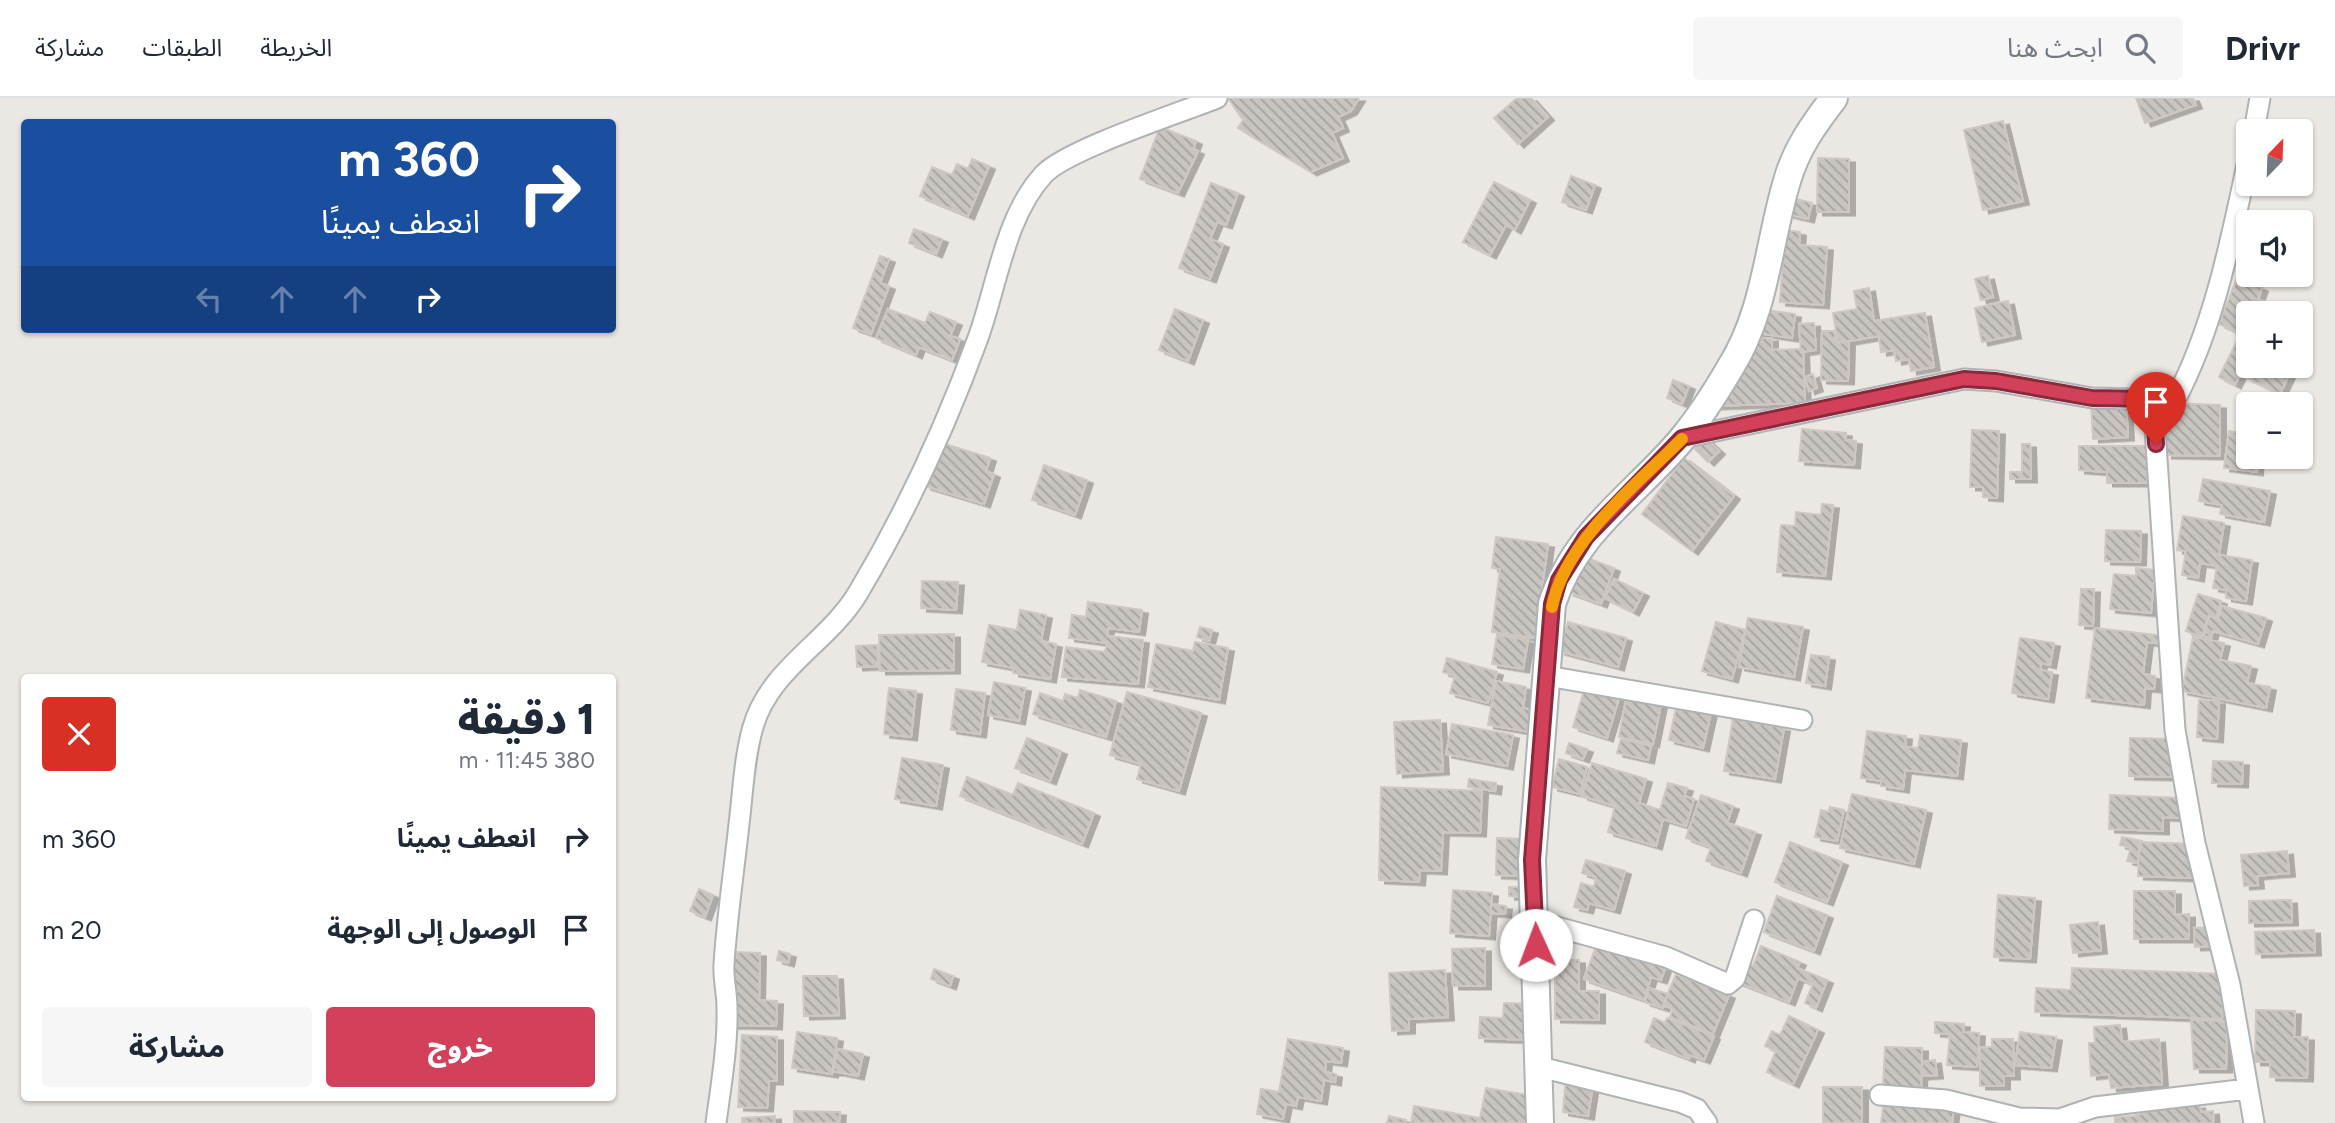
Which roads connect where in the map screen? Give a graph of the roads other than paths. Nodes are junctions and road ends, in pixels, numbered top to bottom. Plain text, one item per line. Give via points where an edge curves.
1 (1217, 98) edge
2 (1834, 98) edge
3 (2260, 98) edge
4 (2256, 119) edge
5 (2240, 196) edge
6 (2153, 399) junction
7 (1682, 438) junction
8 (1547, 676) junction
9 (1802, 720) dead end
10 (1754, 920) dead end
11 (1535, 921) junction
12 (1540, 1068) junction
13 (2248, 1089) junction
14 (1880, 1095) dead end
15 (716, 1123) edge
16 (1540, 1123) edge
17 (1707, 1123) edge
18 (2254, 1123) edge

1 - 15 street via 1077,154 1045,173 1011,235 948,414 857,595 766,695 753,727 746,769 724,969 725,1046
2 - 7 street via 1808,131 1787,180 1759,309 1732,366
3 - 4 street
5 - 6 street via 2192,368 2175,400
6 - 7 street via 2092,398 1964,379
6 - 13 street via 2175,730
7 - 8 street via 1586,537 1559,580 1552,604
8 - 9 street
8 - 11 street via 1532,860
10 - 11 street via 1735,978 1728,984 1666,957
11 - 12 street
12 - 16 street
12 - 17 street via 1680,1102 1697,1109
13 - 14 street via 2095,1107 2060,1119 2019,1118 1946,1100
13 - 18 street

